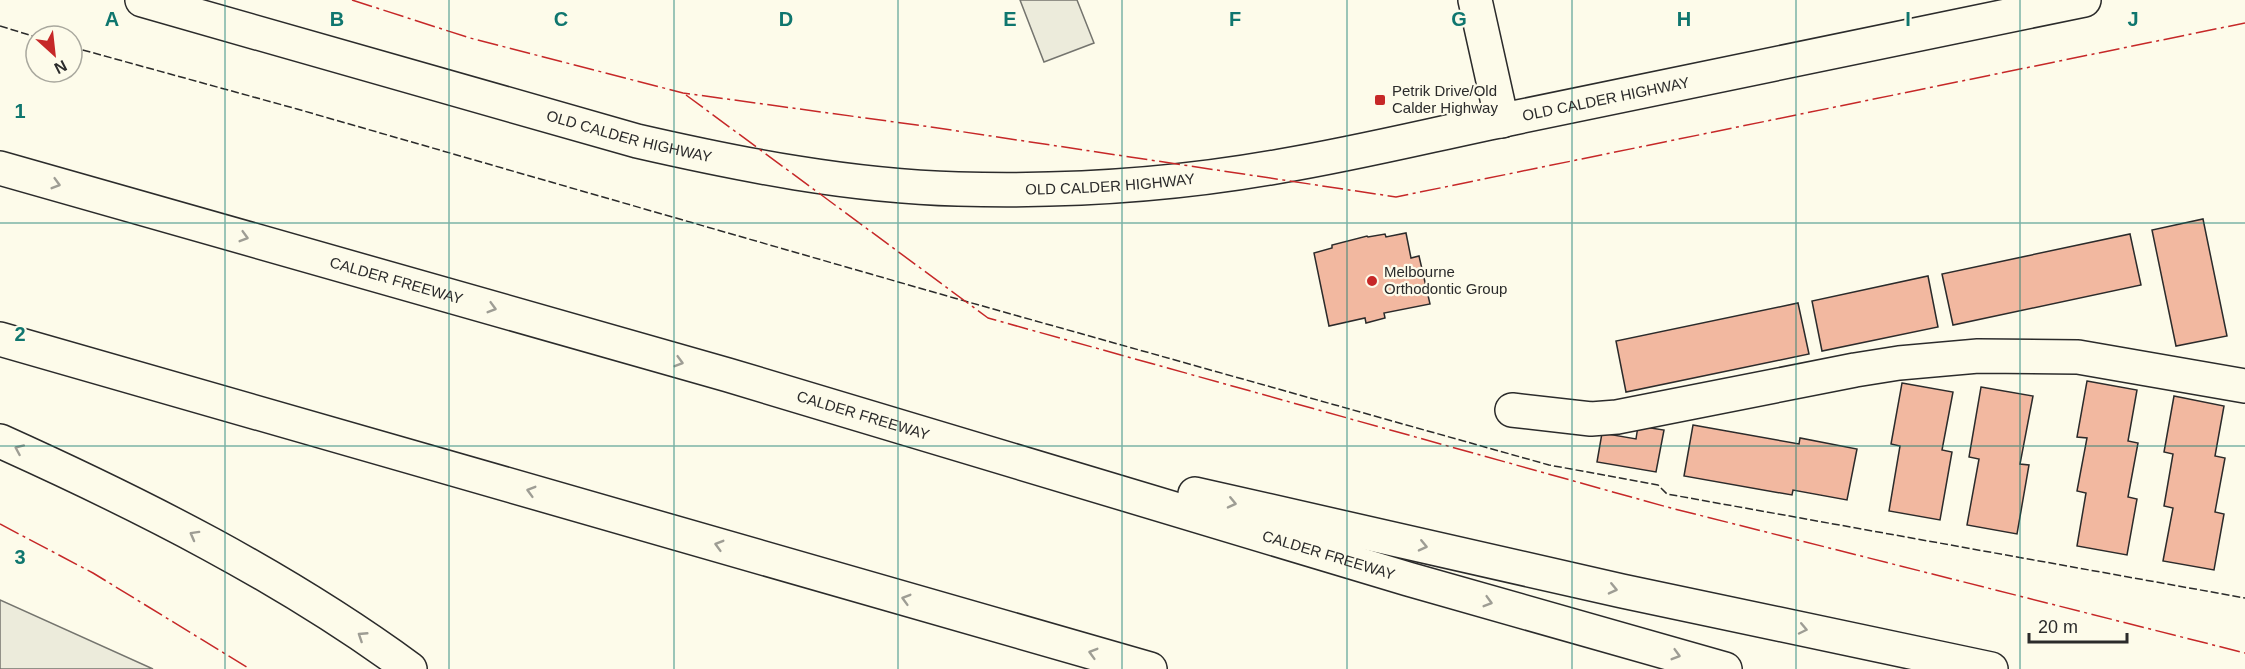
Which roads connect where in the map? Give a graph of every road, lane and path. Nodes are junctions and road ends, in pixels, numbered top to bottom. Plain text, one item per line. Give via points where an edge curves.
1 (142, 0) edge
2 (1475, 0) edge
3 (2084, 0) edge
4 (1502, 121) junction
5 (0, 168) edge
6 (0, 339) edge
7 (728, 375) junction
8 (2245, 386) edge
9 (1512, 410) dead end
10 (0, 441) edge
11 (410, 669) edge
12 (1150, 669) edge
13 (1725, 669) edge
14 (1991, 669) edge

1 - 4 main road, OLD CALDER HIGHWAY via 637,141 756,166 887,185 1028,190 1150,183 1278,167
2 - 4 main road
3 - 4 main road, OLD CALDER HIGHWAY
5 -> 7 main road, CALDER FREEWAY
12 -> 6 main road
7 -> 13 main road, CALDER FREEWAY via 1396,576
7 -> 14 main road via 1162,487
8 - 9 main road via 2086,358 1978,356 1866,368 1617,417 1591,419
11 -> 10 main road via 322,610 213,545

